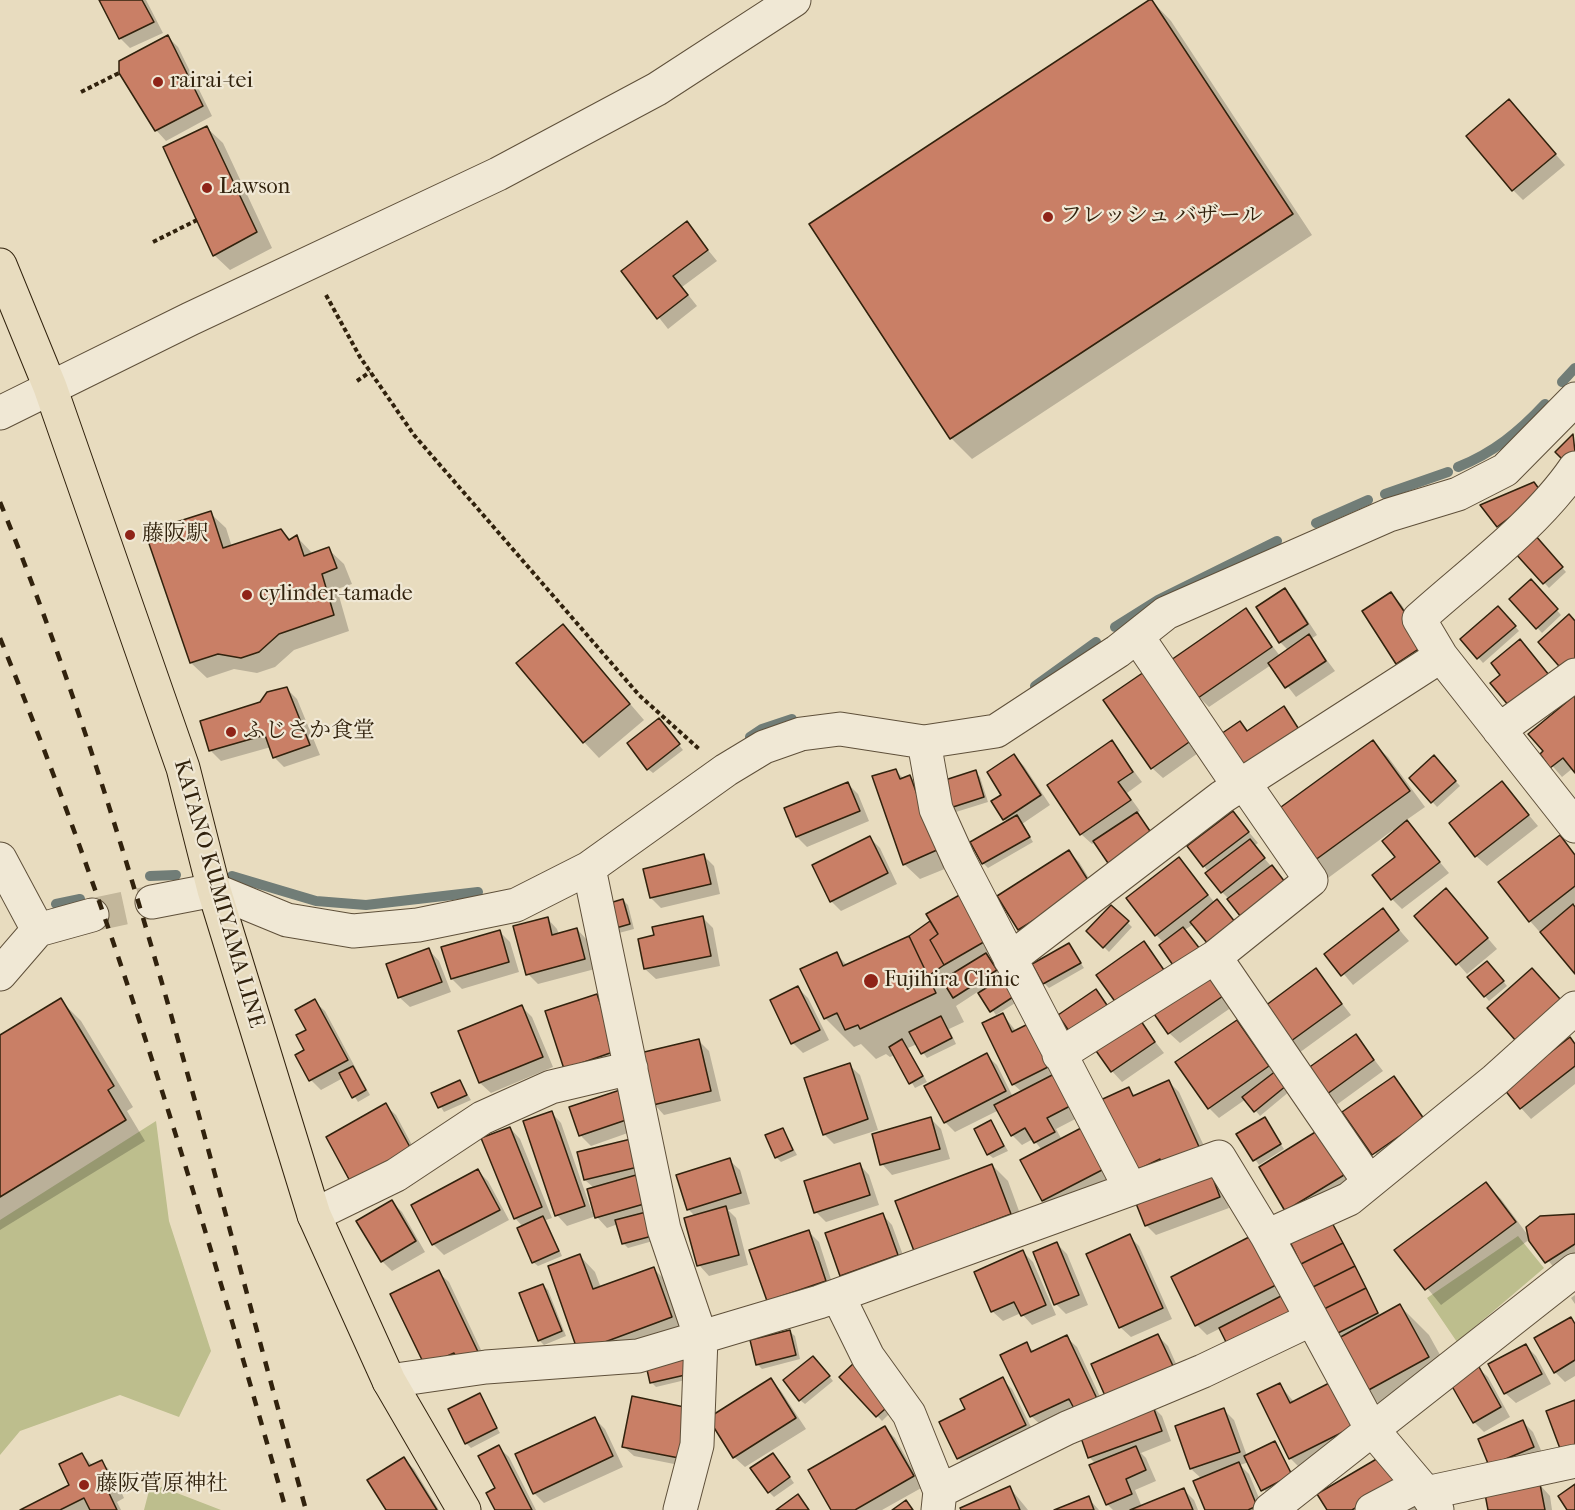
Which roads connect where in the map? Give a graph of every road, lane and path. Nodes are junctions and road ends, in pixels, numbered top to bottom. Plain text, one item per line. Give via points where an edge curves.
1 (794, 0) edge
2 (119, 73) dead end
3 (81, 92) dead end
4 (197, 220) dead end
5 (153, 242) dead end
6 (0, 265) edge
7 (326, 295) dead end
8 (370, 372) junction
9 (357, 381) dead end
10 (50, 387) junction
11 (1573, 404) edge
12 (0, 413) edge
13 (1575, 468) edge
14 (1137, 636) junction
15 (1441, 656) junction
16 (1575, 675) edge
17 (1500, 730) junction
18 (924, 741) junction
19 (702, 751) dead end
20 (1242, 785) junction
21 (1575, 826) edge
22 (0, 859) edge
23 (588, 868) junction
24 (214, 890) junction
25 (152, 902) tunnel mouth
26 (92, 915) tunnel mouth
27 (38, 930) junction
28 (1215, 957) junction
29 (1010, 959) junction
30 (0, 974) edge
31 (1575, 1008) edge
32 (1059, 1055) junction
33 (631, 1068) junction
34 (1369, 1182) junction
35 (1130, 1188) junction
36 (314, 1215) junction
37 (1267, 1236) junction
38 (1575, 1270) edge
39 (838, 1296) junction
40 (1312, 1319) junction
41 (701, 1338) junction
42 (388, 1381) junction
43 (1371, 1428) junction
44 (1575, 1461) edge
45 (1428, 1496) edge
46 (939, 1501) edge
47 (464, 1510) edge
48 (680, 1510) edge
49 (1270, 1510) edge
50 (1372, 1510) edge

1 - 10 street via 657,89 498,174
2 - 3 path
4 - 5 path
6 - 10 main road, KATANO KUMIYAMA LINE
7 - 8 path
8 - 9 path
8 - 19 path via 414,435 639,695
10 - 12 street
10 - 24 main road, KATANO KUMIYAMA LINE via 183,768
11 - 14 street via 1505,470 1458,494 1389,515 1166,613
13 - 15 street via 1566,482 1507,540 1419,618
14 - 18 street via 996,731
14 - 20 street
15 - 17 street
15 - 20 street
16 - 17 street
17 - 21 street
18 - 23 street via 840,729 801,734 764,747
18 - 29 street via 936,809 976,906
20 - 28 street via 1311,880
20 - 29 street
22 - 27 street
23 - 24 street via 516,905 418,926 353,931 287,920
23 - 33 street
24 - 25 street
24 - 36 main road, KATANO KUMIYAMA LINE
26 - 27 street
27 - 30 street
28 - 32 street
28 - 34 street
29 - 32 street
31 - 34 street via 1495,1080
32 - 35 street
33 - 36 street via 551,1087 482,1118 396,1175
33 - 41 street via 664,1229
34 - 37 street via 1349,1199
35 - 37 street via 1219,1157
35 - 39 street
36 - 42 main road, KATANO KUMIYAMA LINE
37 - 40 street
38 - 43 street
39 - 41 street
39 - 46 street via 868,1357 909,1414
40 - 43 street
40 - 46 street via 1203,1371 1067,1428
41 - 42 street via 638,1356 486,1367
41 - 48 street via 698,1445
42 - 47 main road, KATANO KUMIYAMA LINE
43 - 45 street
43 - 49 street
44 - 45 street
45 - 50 street

